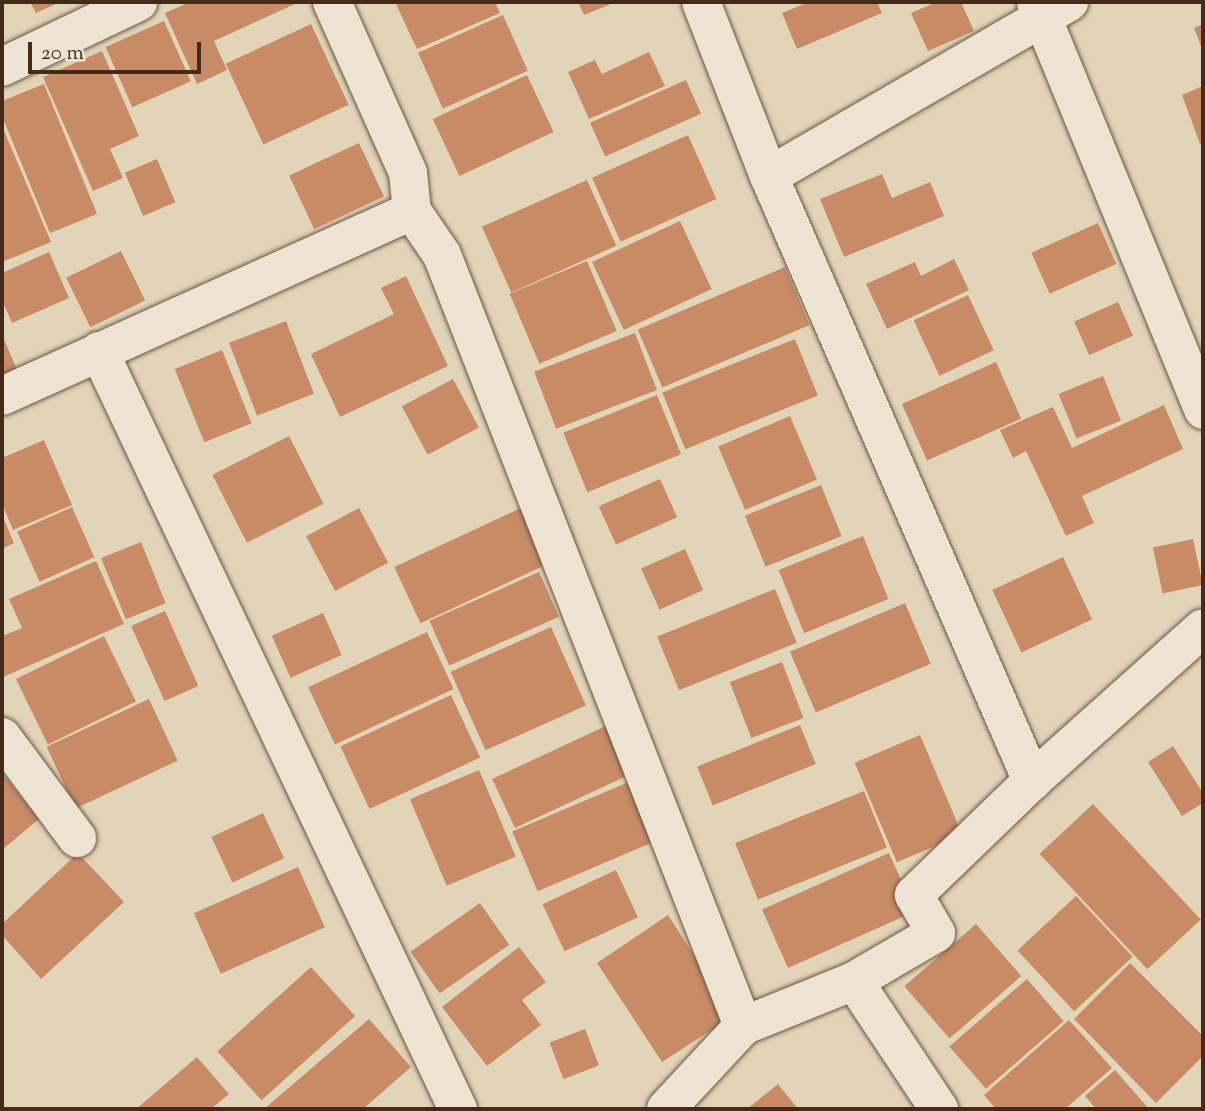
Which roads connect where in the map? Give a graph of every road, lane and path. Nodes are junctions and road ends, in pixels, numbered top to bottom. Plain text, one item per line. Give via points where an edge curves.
1 (138, 2) edge
2 (332, 2) edge
3 (701, 2) edge
4 (1049, 7) edge
5 (7, 53) edge
6 (769, 176) junction
7 (412, 211) junction
8 (99, 351) junction
9 (2, 396) edge
10 (1203, 410) edge
11 (1203, 628) edge
12 (2, 737) edge
13 (1032, 781) junction
14 (76, 838) dead end
15 (854, 981) junction
16 (743, 1026) junction
17 (458, 1109) edge
18 (666, 1109) edge
19 (939, 1109) edge

1 - 5 street
2 - 7 street via 408,173
3 - 6 street
4 - 6 street
4 - 10 street
6 - 13 street
7 - 8 street
7 - 16 street via 442,255
8 - 9 street
8 - 17 street
11 - 13 street
12 - 14 street
13 - 15 street via 914,895 936,933
15 - 16 street
15 - 19 street
16 - 18 street

